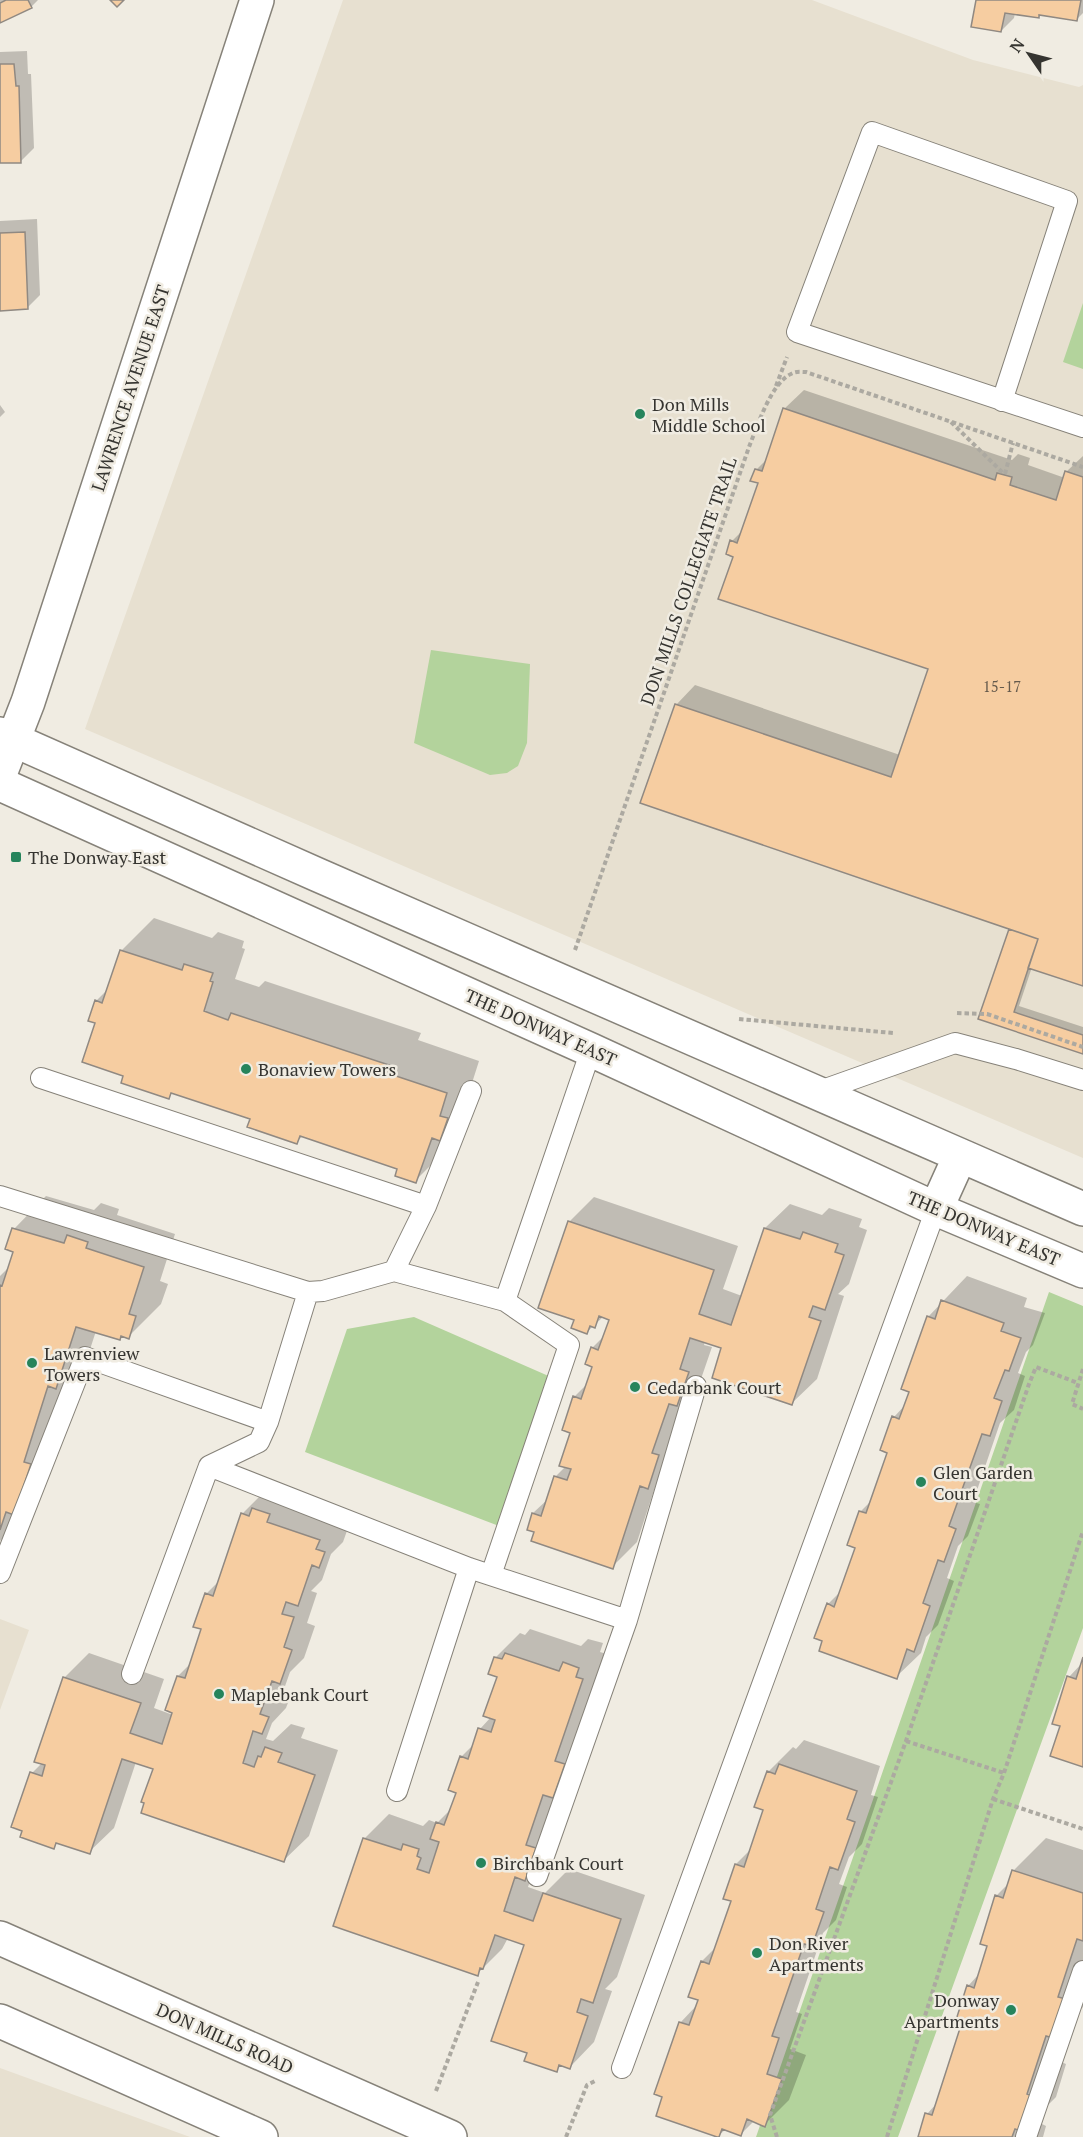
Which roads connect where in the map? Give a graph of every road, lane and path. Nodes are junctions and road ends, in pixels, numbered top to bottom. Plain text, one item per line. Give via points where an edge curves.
1 (257, 0) edge
2 (797, 332) junction
3 (773, 393) junction
4 (1002, 400) junction
5 (949, 419) junction
6 (1083, 427) edge
7 (1013, 443) junction
8 (1083, 467) edge
9 (6, 737) edge
10 (0, 774) edge
11 (0, 784) edge
12 (572, 960) dead end
13 (612, 1004) junction
14 (950, 1013) dead end
15 (732, 1018) dead end
16 (896, 1033) dead end
17 (1083, 1047) edge
18 (591, 1050) junction
19 (41, 1078) dead end
20 (1083, 1080) edge
21 (471, 1091) dead end
22 (816, 1092) junction
23 (960, 1156) junction
24 (0, 1196) edge
25 (426, 1206) junction
26 (936, 1209) junction
27 (1083, 1209) edge
28 (394, 1271) junction
29 (1083, 1271) edge
30 (308, 1292) junction
31 (505, 1301) junction
32 (1083, 1369) edge
33 (1078, 1383) junction
34 (696, 1386) dead end
35 (1083, 1409) edge
36 (268, 1422) junction
37 (210, 1466) junction
38 (1083, 1531) edge
39 (469, 1568) junction
40 (0, 1573) edge
41 (490, 1575) junction
42 (627, 1620) junction
43 (132, 1674) dead end
44 (906, 1741) junction
45 (1004, 1773) junction
46 (397, 1791) dead end
47 (993, 1799) junction
48 (1083, 1829) edge
49 (537, 1876) dead end
50 (0, 1938) edge
51 (1083, 1971) edge
52 (477, 1982) dead end
53 (0, 2021) edge
54 (622, 2067) joint
55 (436, 2091) dead end
56 (261, 2137) edge
57 (450, 2137) edge
58 (566, 2137) edge
59 (777, 2137) edge
60 (887, 2137) edge
61 (1026, 2137) edge

1 - 9 street, LAWRENCE AVENUE EAST via 28,702
2 - 3 path
2 - 4 lane
2 - 4 lane via 872,132 1067,201
3 - 5 path, DON MILLS COLLEGIATE TRAIL via 789,375 806,372
3 - 12 path, DON MILLS COLLEGIATE TRAIL via 744,460
4 - 6 lane
5 - 7 path, DON MILLS COLLEGIATE TRAIL
5 - 7 path via 1004,475
7 - 8 path, DON MILLS COLLEGIATE TRAIL
9 - 10 street, LAWRENCE AVENUE EAST
9 - 13 street
11 - 18 street, THE DONWAY EAST
13 - 18 street
13 - 22 street
14 - 17 path via 987,1014
15 - 16 path
18 - 26 street, THE DONWAY EAST
18 - 31 lane
19 - 25 lane
20 - 22 lane via 955,1043
21 - 25 lane
22 - 23 street
23 - 26 street
23 - 27 street
24 - 30 lane
25 - 28 lane
26 - 29 street, THE DONWAY EAST
26 - 54 lane
28 - 30 lane
28 - 31 lane
30 - 36 lane
31 - 41 lane via 569,1345
32 - 33 path
33 - 35 path via 1072,1404
33 - 44 path via 1036,1367
34 - 42 lane
36 - 37 lane via 259,1442
36 - 40 lane via 85,1358
37 - 39 lane
37 - 43 lane
38 - 45 path
39 - 41 lane
39 - 46 lane
41 - 42 lane
42 - 49 lane
44 - 45 path
44 - 59 path via 770,2115
45 - 47 path
47 - 48 path
47 - 60 path
50 - 57 street, DON MILLS ROAD
51 - 61 lane
52 - 55 path
53 - 56 street
54 - 58 path via 587,2085

